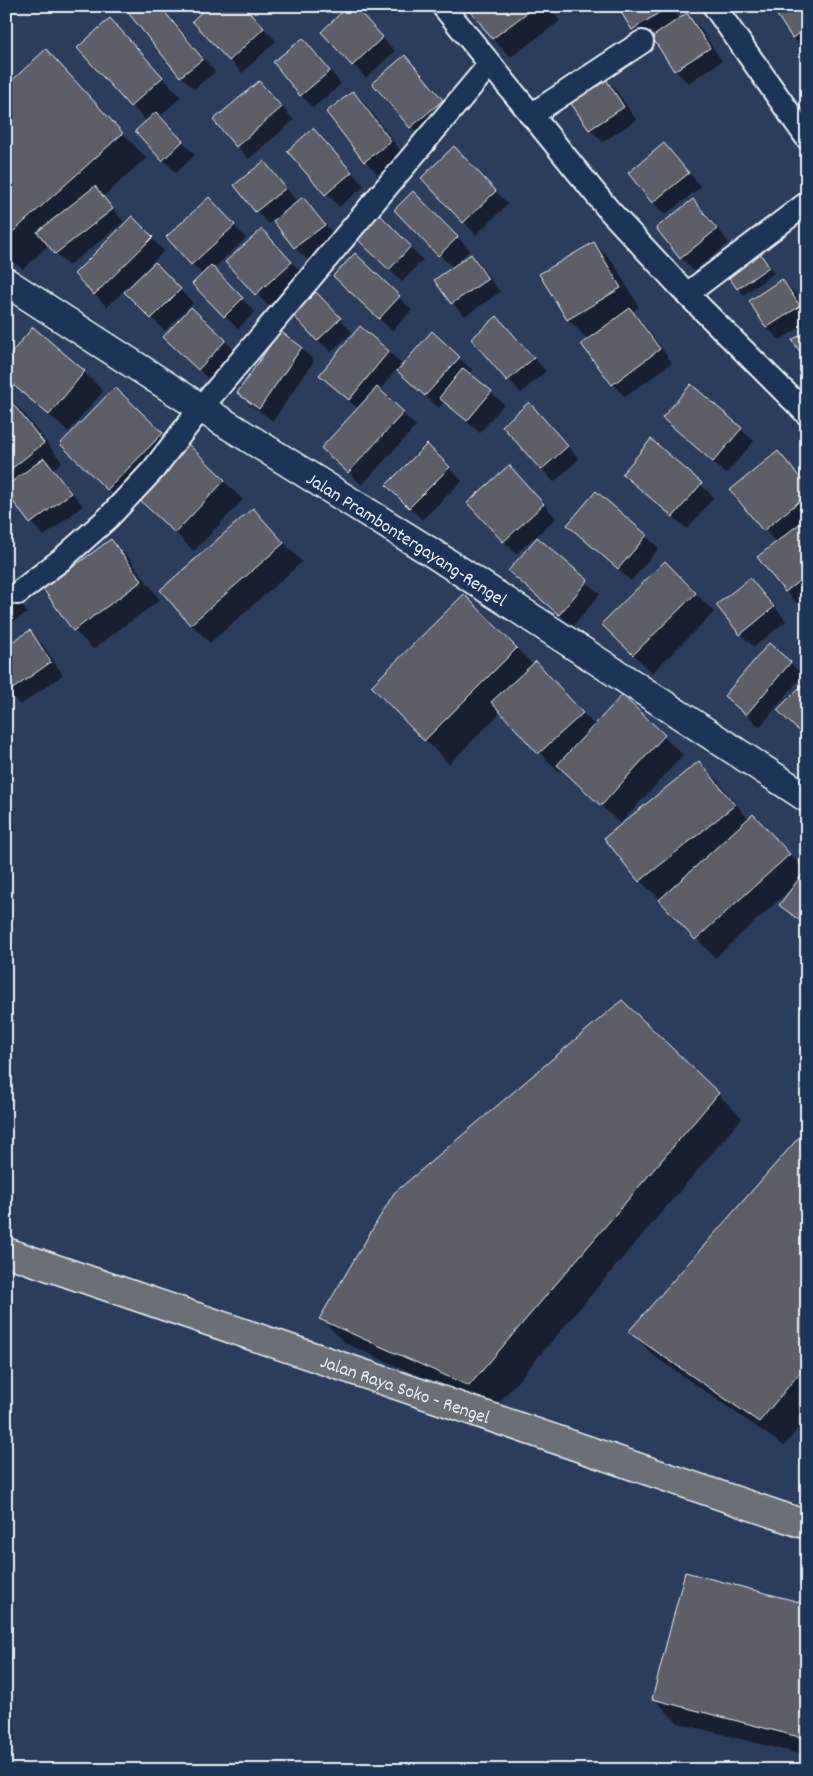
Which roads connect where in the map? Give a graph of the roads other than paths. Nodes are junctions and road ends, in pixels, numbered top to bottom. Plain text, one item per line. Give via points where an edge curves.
1 (443, 6) edge
2 (714, 6) edge
3 (642, 42) dead end
4 (490, 64) junction
5 (531, 115) junction
6 (807, 138) edge
7 (807, 203) edge
8 (6, 282) edge
9 (686, 294) junction
10 (201, 408) junction
11 (807, 414) edge
12 (18, 593) dead end
13 (807, 798) edge
14 (6, 1252) edge
15 (807, 1525) edge

1 - 4 street
2 - 6 street
3 - 5 street
4 - 5 street
4 - 10 street
5 - 9 street via 608,209
7 - 9 street
8 - 10 street, Jalan Prambontergayang-Rengel
9 - 11 street
10 - 12 street via 154,470 108,518
10 - 13 street, Jalan Prambontergayang-Rengel via 434,554
14 - 15 main road, Jalan Raya Soko - Rengel

